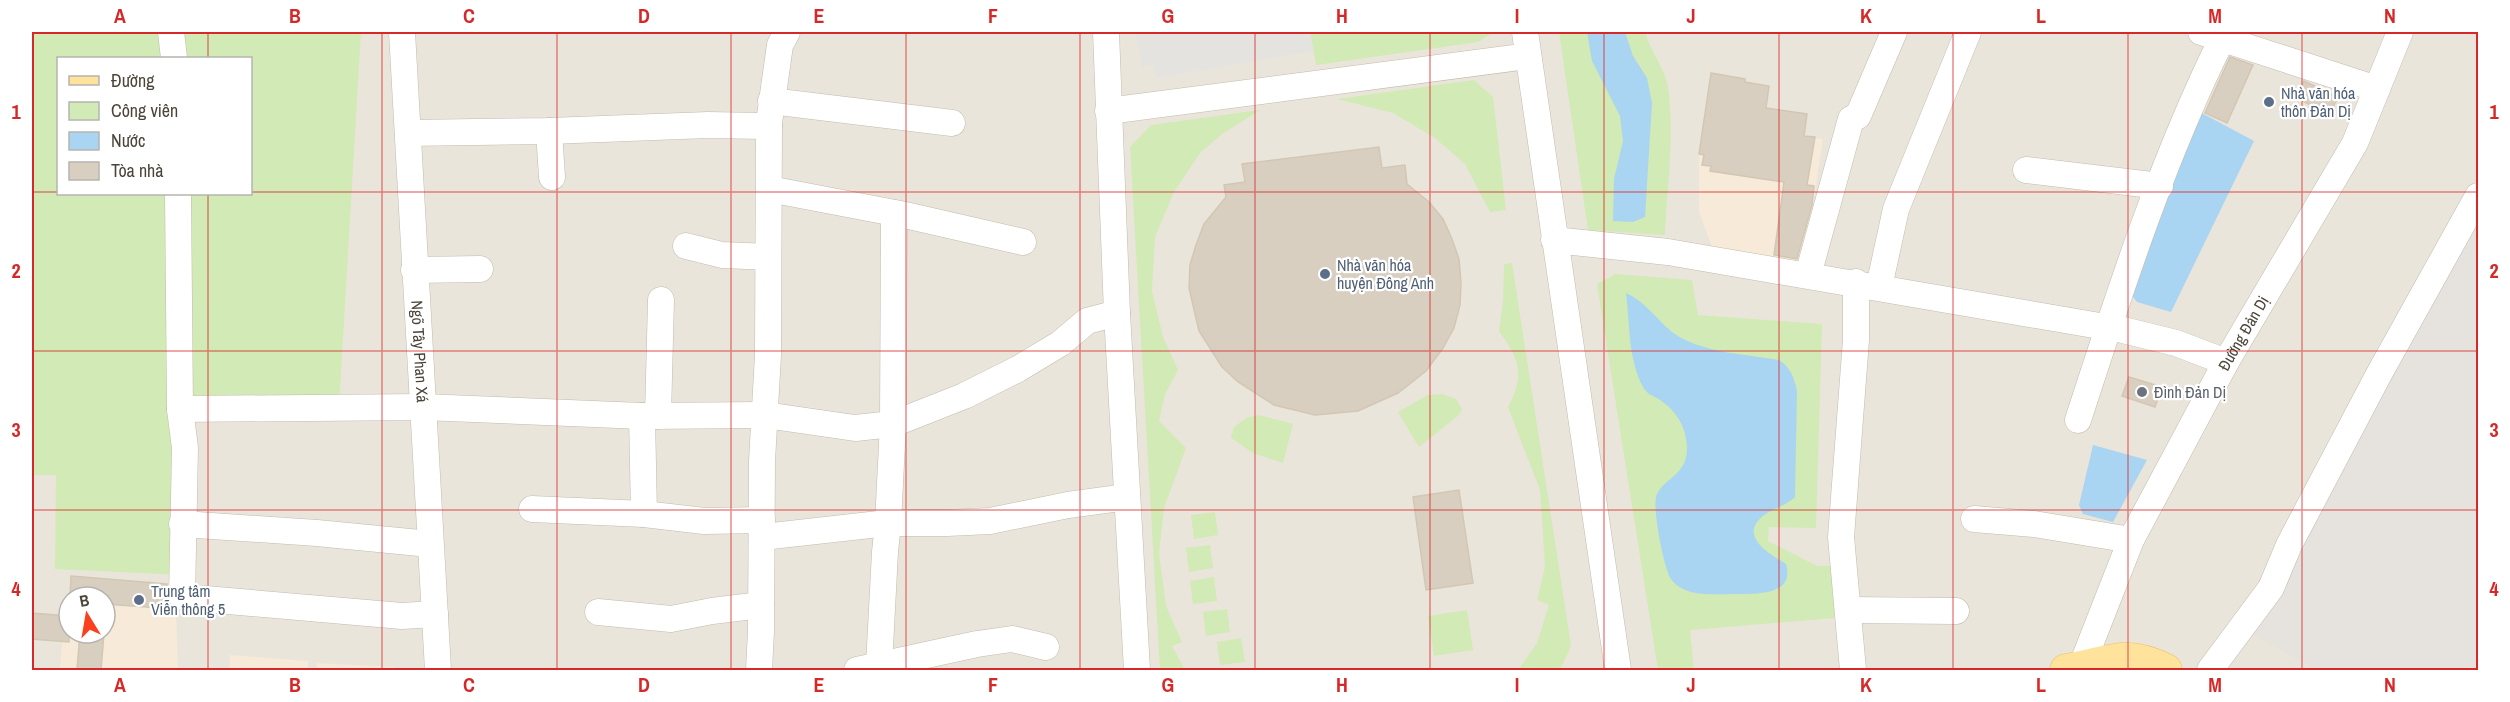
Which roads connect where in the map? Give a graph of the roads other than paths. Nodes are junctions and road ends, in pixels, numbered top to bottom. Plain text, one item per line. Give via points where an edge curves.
1 (171, 32) edge
2 (402, 32) edge
3 (787, 32) edge
4 (1106, 32) edge
5 (1894, 32) edge
6 (1968, 32) edge
7 (2400, 32) edge
8 (2212, 35) edge
9 (1526, 44) edge
10 (174, 57) edge
11 (2377, 89) junction
12 (1108, 111) junction
13 (770, 114) junction
14 (952, 123) dead end
15 (549, 131) junction
16 (408, 133) junction
17 (2026, 170) dead end
18 (552, 177) dead end
19 (2160, 186) junction
20 (769, 189) junction
21 (178, 195) edge
22 (2478, 196) edge
23 (894, 213) junction
24 (1554, 240) junction
25 (1023, 242) dead end
26 (686, 246) dead end
27 (768, 257) junction
28 (480, 269) dead end
29 (414, 270) junction
30 (1808, 275) junction
31 (1868, 285) junction
32 (661, 300) dead end
33 (1117, 313) junction
34 (2116, 328) junction
35 (2226, 362) junction
36 (423, 407) junction
37 (180, 409) junction
38 (765, 415) junction
39 (650, 416) junction
40 (2078, 420) dead end
41 (893, 424) junction
42 (1127, 497) junction
43 (532, 509) dead end
44 (644, 514) junction
45 (1974, 519) dead end
46 (888, 523) junction
47 (182, 524) junction
48 (762, 528) junction
49 (2131, 540) junction
50 (430, 544) junction
51 (762, 606) junction
52 (1849, 610) junction
53 (1956, 611) dead end
54 (598, 612) dead end
55 (435, 614) junction
56 (1046, 647) dead end
57 (868, 668) edge
58 (438, 670) edge
59 (759, 670) edge
60 (1137, 670) edge
61 (1618, 670) edge
62 (1853, 670) edge
63 (2075, 670) edge
64 (2166, 670) edge
65 (2210, 670) edge

1 - 10 street
2 - 16 street, Ngõ Tây Phan Xá
3 - 13 street via 780,45
4 - 12 street
5 - 30 street via 1858,116 1851,119
6 - 31 street
7 - 11 street, Đường Đản Dị
8 - 11 street
8 - 19 street
9 - 12 street
9 - 24 street
11 - 35 street, Đường Đản Dị via 2355,143
12 - 33 street
13 - 14 street
13 - 15 street via 708,125
13 - 20 street
15 - 16 street
15 - 18 street
16 - 29 street, Ngõ Tây Phan Xá
17 - 19 street
19 - 34 street
20 - 23 street
20 - 27 street
21 - 37 street
22 - 65 street via 2379,374 2289,545 2271,588
23 - 25 street
23 - 41 street
24 - 30 street via 1668,252
24 - 61 street
26 - 27 street via 722,255
27 - 38 street
28 - 29 street
29 - 36 street, Ngõ Tây Phan Xá
30 - 31 street
31 - 34 street
31 - 52 street via 1856,340 1841,537
32 - 39 street
33 - 41 street via 1087,321 1061,343 964,396
33 - 42 street
34 - 35 street via 2176,343
34 - 40 street
35 - 49 street, Đường Đản Dị
36 - 37 street
36 - 39 street
36 - 50 street, Ngõ Tây Phan Xá
37 - 47 street via 184,448
38 - 39 street
38 - 41 street via 855,428
38 - 48 street
39 - 44 street
41 - 46 street
42 - 46 street via 990,521
42 - 60 street
43 - 44 street
44 - 48 street
45 - 49 street
46 - 48 street
46 - 57 street
47 - 50 street
47 - 55 street via 182,597 402,616
48 - 51 street
49 - 63 street, Đường Đản Dị
50 - 55 street, Ngõ Tây Phan Xá
51 - 54 street via 671,619
51 - 59 street
52 - 53 street
52 - 62 street
55 - 58 street, Ngõ Tây Phan Xá
56 - 57 street via 1012,639
63 - 64 main road via 2118,657

